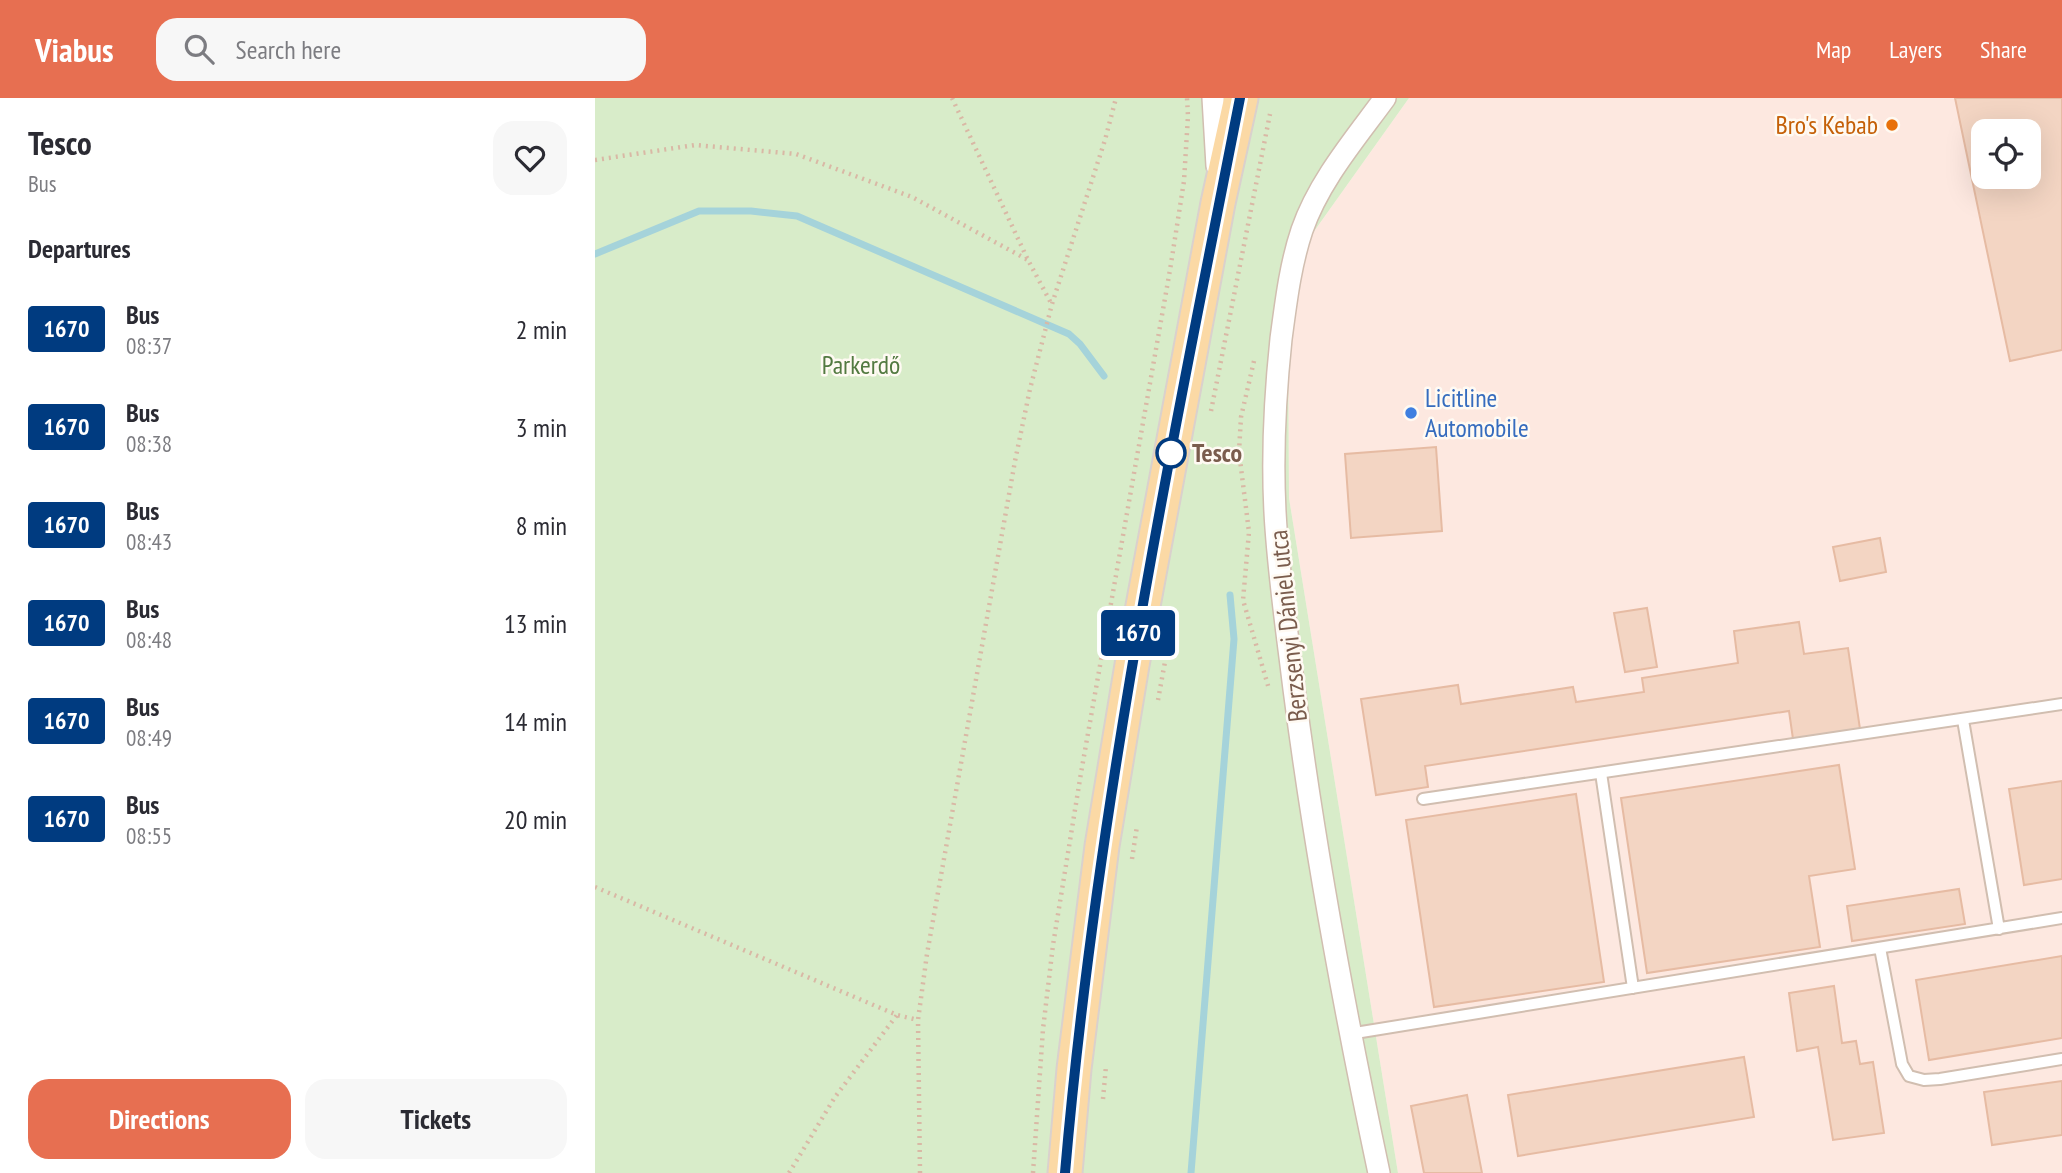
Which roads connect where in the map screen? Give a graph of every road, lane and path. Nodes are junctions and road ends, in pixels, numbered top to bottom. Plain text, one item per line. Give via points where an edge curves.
1 (952, 98) edge
2 (1115, 98) edge
3 (1213, 98) edge
4 (1240, 98) edge
5 (1385, 98) edge
6 (1270, 112) dead end
7 (595, 160) edge
8 (1218, 204) junction
9 (1028, 260) junction
10 (1052, 304) junction
11 (1211, 412) dead end
12 (1171, 629) dead end
13 (2062, 704) edge
14 (1156, 710) dead end
15 (1963, 720) junction
16 (1601, 773) junction
17 (1423, 799) dead end
18 (1138, 818) dead end
19 (1130, 872) dead end
20 (595, 887) edge
21 (2062, 918) edge
22 (1999, 929) junction
23 (1879, 948) junction
24 (1633, 988) junction
25 (897, 1015) junction
26 (918, 1020) junction
27 (1349, 1034) junction
28 (1107, 1054) dead end
29 (2062, 1059) edge
30 (1102, 1107) dead end
31 (789, 1173) edge
32 (920, 1173) edge
33 (1065, 1173) edge
34 (1379, 1173) edge

1 - 9 path
2 - 10 path
3 - 8 street
4 - 8 main road
5 - 27 street, Berzsenyi Dániel utca via 1336,164 1303,227 1293,261 1276,382 1275,512 1283,603 1304,769
6 - 11 path
7 - 9 path via 695,145 796,154 912,197
8 - 33 main road via 1102,846
9 - 10 path
10 - 26 path via 1015,461
12 - 14 path
13 - 15 lane
15 - 16 lane
15 - 22 lane
16 - 17 lane
16 - 24 lane
18 - 19 path
20 - 25 path
21 - 22 lane
22 - 23 lane
23 - 24 lane
23 - 29 lane via 1902,1064 1909,1076 1940,1079
24 - 27 lane
25 - 26 path
25 - 31 path via 835,1097
26 - 32 path
27 - 34 street, Berzsenyi Dániel utca
28 - 30 path

